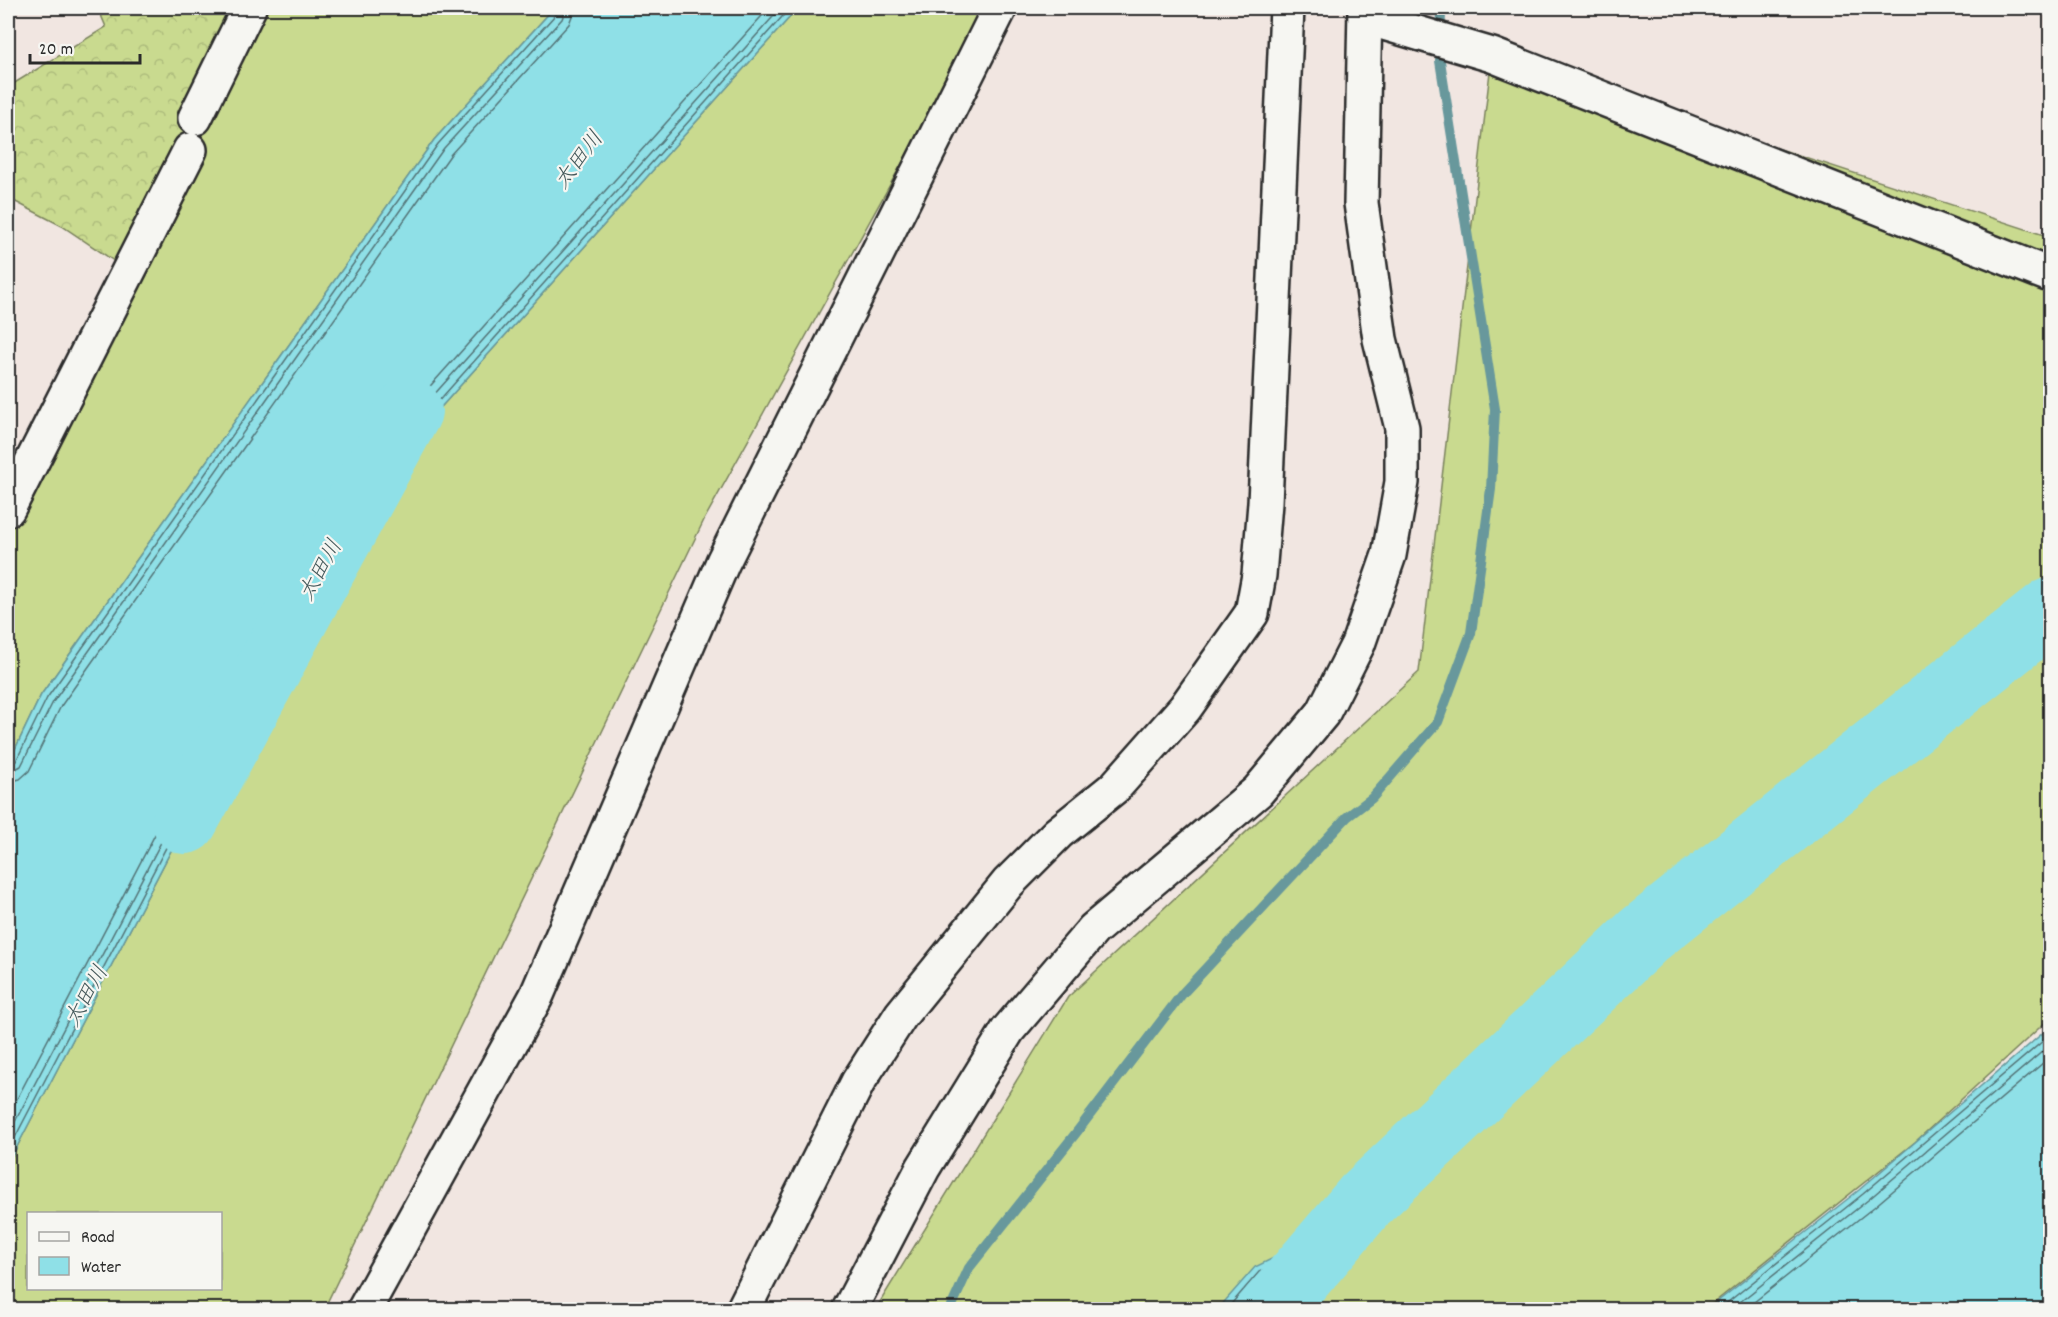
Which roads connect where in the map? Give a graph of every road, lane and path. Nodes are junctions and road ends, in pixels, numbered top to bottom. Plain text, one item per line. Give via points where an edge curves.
1 (249, 8) edge
2 (1000, 8) edge
3 (1287, 8) edge
4 (1366, 13) edge
5 (195, 118) dead end
6 (190, 150) dead end
7 (2050, 275) edge
8 (8, 509) edge
9 (364, 1310) edge
10 (743, 1310) edge
11 (849, 1310) edge

1 - 5 street
2 - 9 street via 723,562 536,997
3 - 10 street via 1265,503 1252,613 1185,708 1115,787 1058,833 1008,883 901,1015 858,1082
4 - 7 street via 1492,55
4 - 11 street via 1361,203 1380,339 1402,428 1402,482 1389,555 1358,645 1323,713 1258,791 1094,929 1008,1030 923,1168
6 - 8 street

